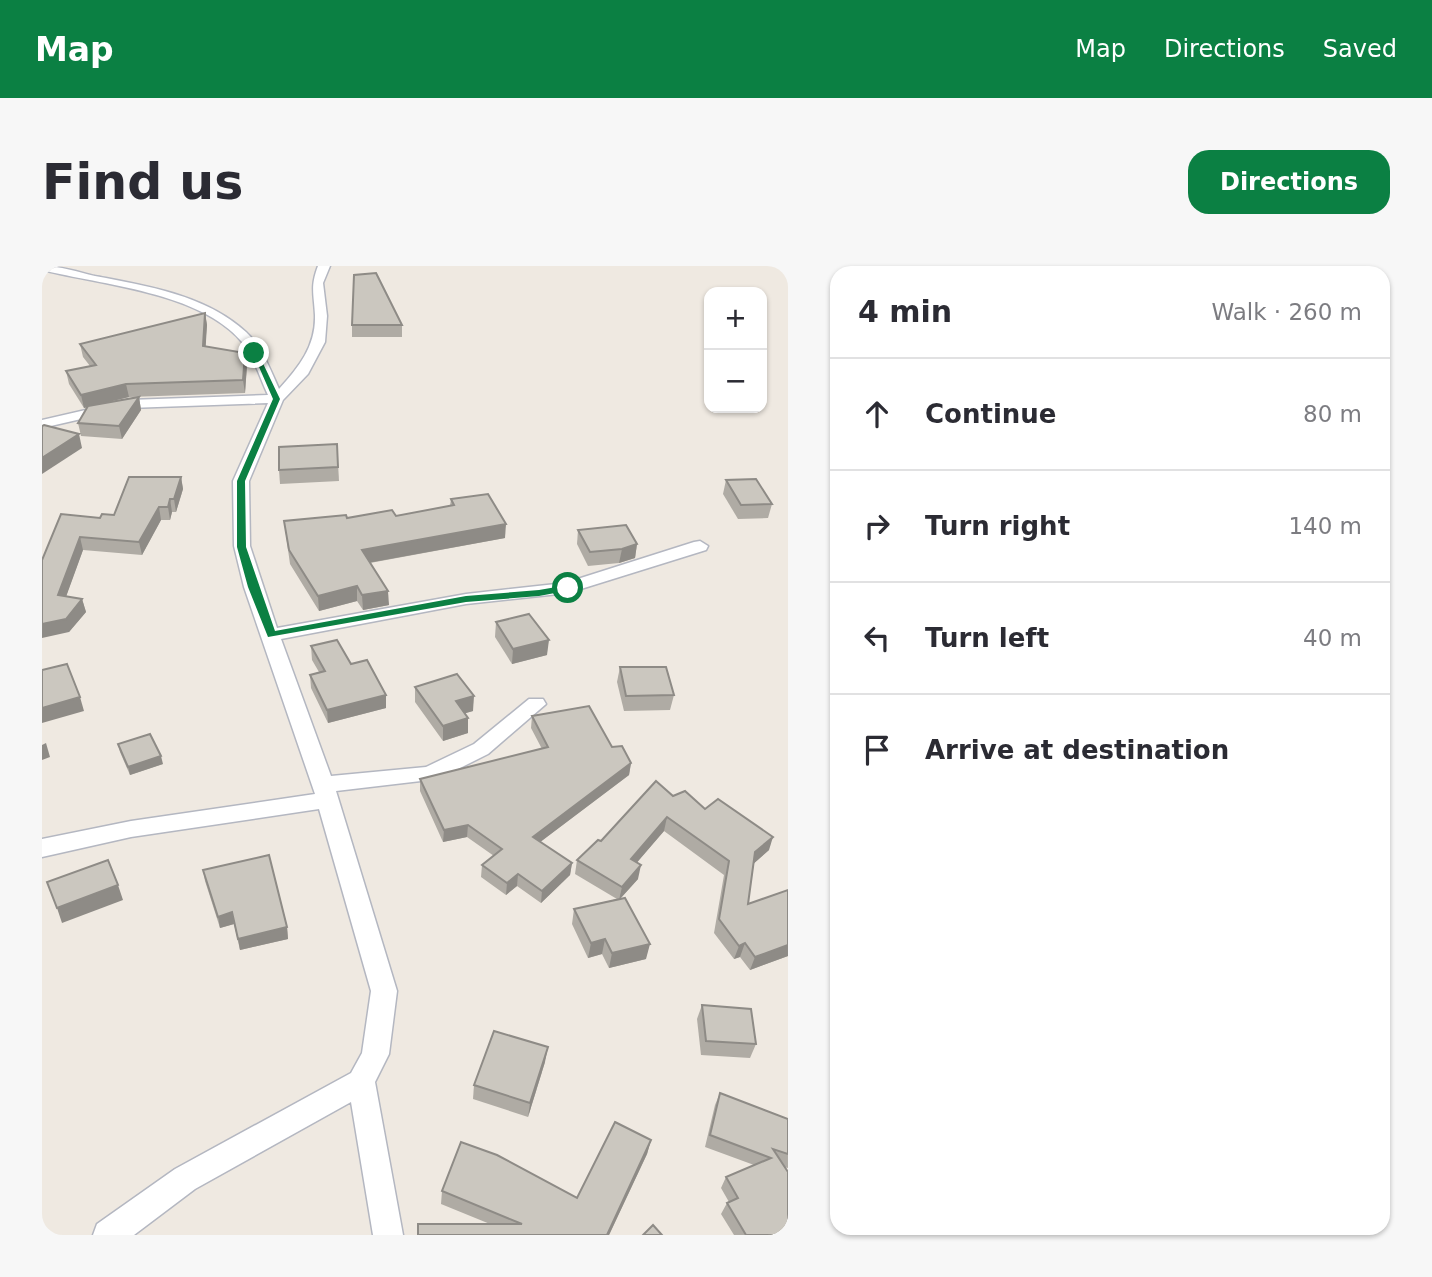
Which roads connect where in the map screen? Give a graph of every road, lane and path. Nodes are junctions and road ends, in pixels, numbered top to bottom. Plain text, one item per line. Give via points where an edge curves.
1 (324, 266) edge
2 (42, 267) edge
3 (276, 399) junction
4 (42, 424) edge
5 (700, 547) dead end
6 (272, 635) junction
7 (536, 704) dead end
8 (326, 792) junction
9 (42, 848) edge
10 (361, 1082) junction
11 (108, 1235) edge
12 (388, 1235) edge

1 - 3 street via 317,282 319,342 303,372
2 - 3 street via 185,300 213,314 243,336
3 - 4 street via 128,404
3 - 6 street via 241,481 242,547
5 - 6 street via 568,588 466,599
6 - 8 street
7 - 8 street via 481,749 430,774
8 - 9 street
8 - 10 street via 384,991 374,1054
10 - 11 street via 185,1179
10 - 12 street

